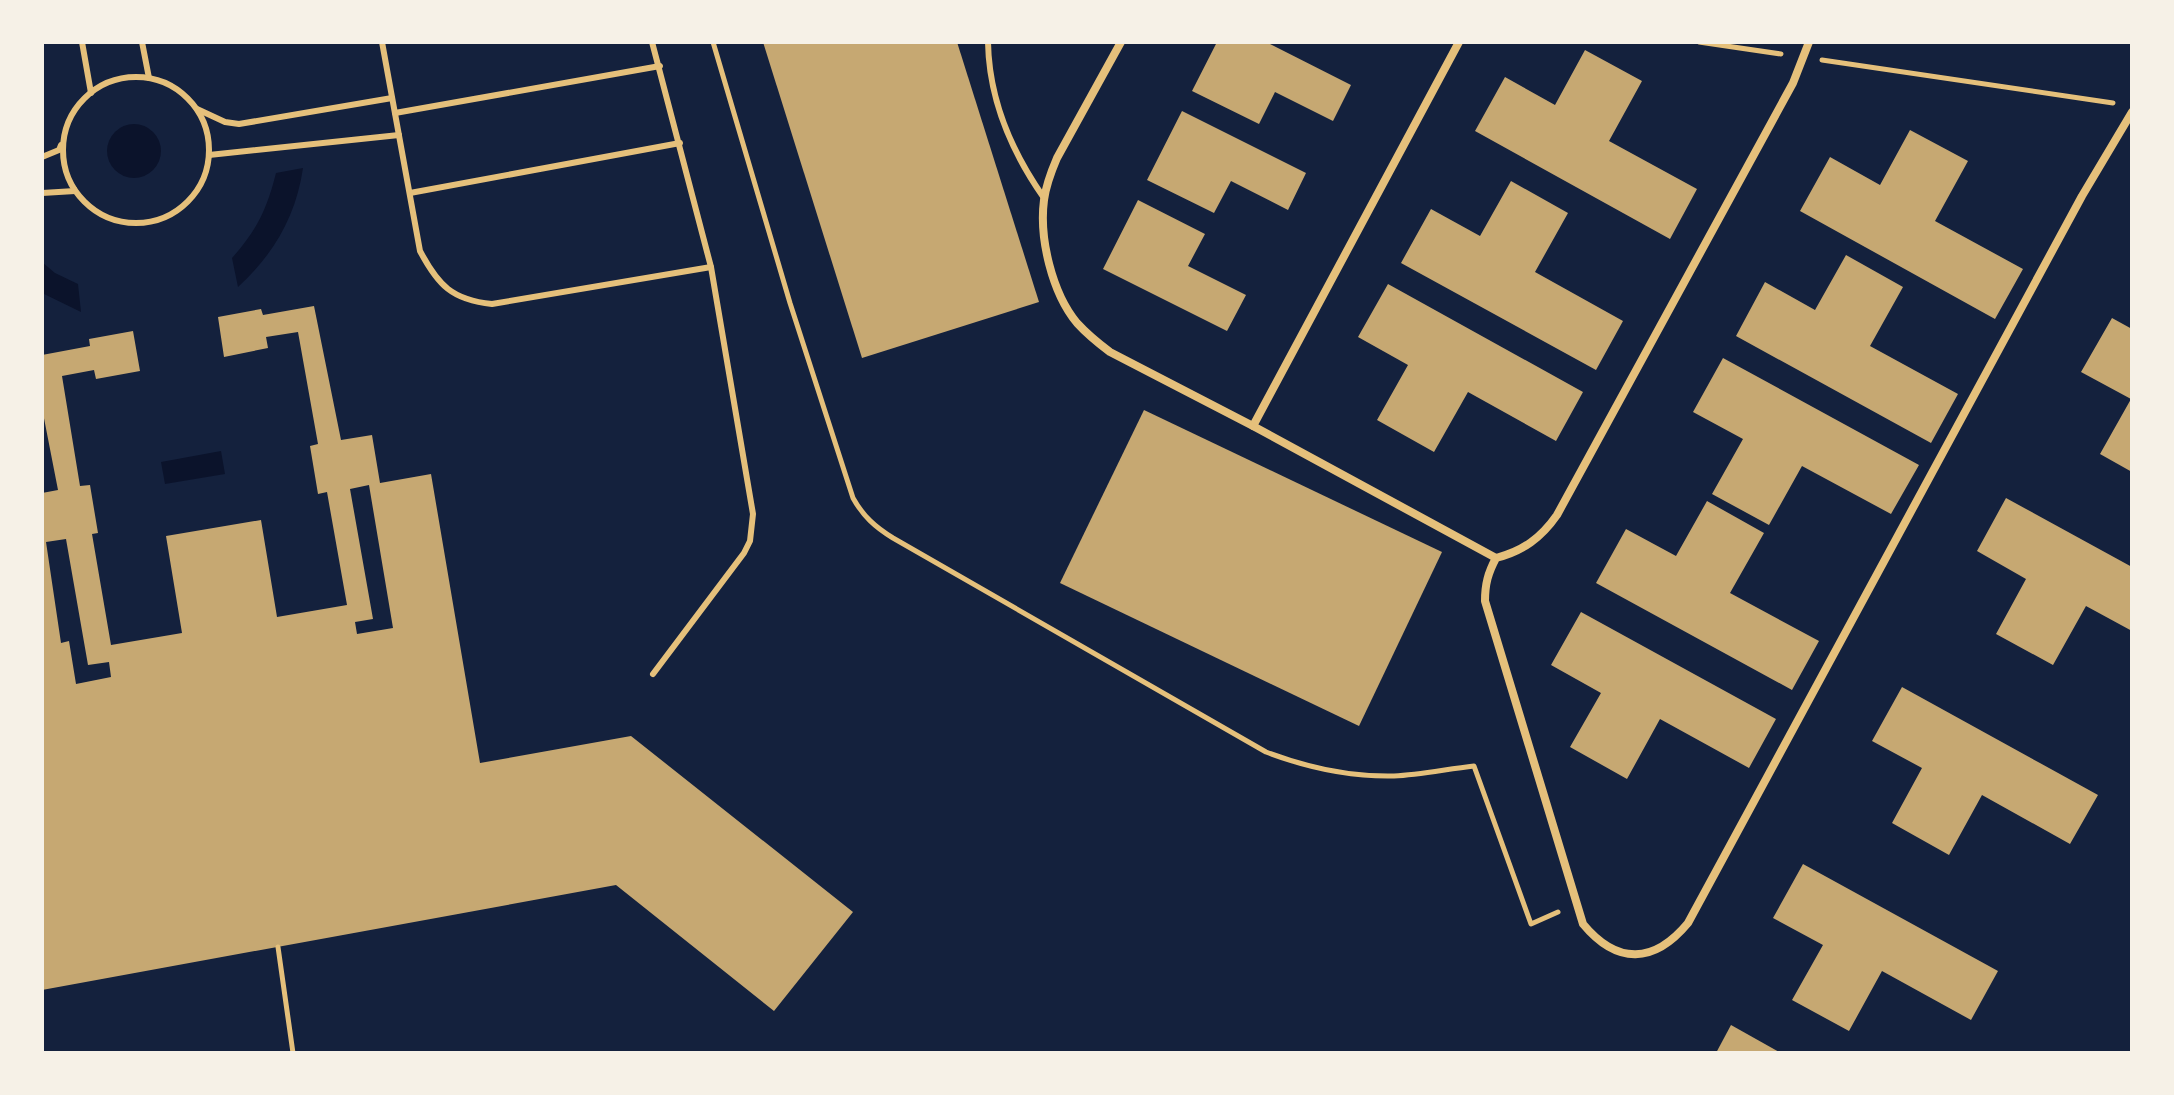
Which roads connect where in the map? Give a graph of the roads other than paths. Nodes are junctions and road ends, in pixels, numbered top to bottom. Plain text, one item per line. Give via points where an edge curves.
1 (82, 42) edge
2 (142, 42) edge
3 (382, 42) edge
4 (652, 42) edge
5 (988, 42) edge
6 (1121, 42) edge
7 (1459, 42) edge
8 (1809, 42) edge
9 (660, 66) junction
10 (149, 78) junction
11 (91, 93) junction
12 (392, 98) junction
13 (197, 109) junction
14 (2132, 112) edge
15 (395, 113) junction
16 (65, 130) junction
17 (399, 135) junction
18 (680, 143) junction
19 (209, 155) junction
20 (42, 157) edge
21 (71, 185) junction
22 (42, 193) edge
23 (410, 193) junction
24 (1044, 198) junction
25 (711, 267) junction
26 (1253, 426) junction
27 (1496, 558) junction
28 (653, 674) dead end

1 - 11 lane
2 - 10 lane
3 - 12 lane
4 - 9 lane
5 - 24 lane via 1002,119 1019,161
6 - 24 street via 1057,158
7 - 26 street
8 - 27 street via 1793,83 1557,515 1525,548
9 - 15 lane
9 - 18 lane
10 - 11 lane via 128,77
10 - 13 lane via 184,94
11 - 16 lane
12 - 13 lane via 239,124
12 - 15 lane
13 - 19 lane
14 - 27 street via 1688,923 1656,951 1614,951 1583,924 1485,601
15 - 17 lane
16 - 20 lane via 59,150
16 - 21 lane via 63,149
17 - 19 lane
17 - 23 lane
18 - 23 lane
18 - 25 lane
19 - 21 lane via 206,174 185,205 151,222 132,223 97,212
21 - 22 lane via 75,191
23 - 25 lane via 420,251 432,273 470,302 492,304
24 - 26 street via 1044,240 1054,282 1076,322 1110,352
25 - 28 lane via 753,527 744,553
26 - 27 street

